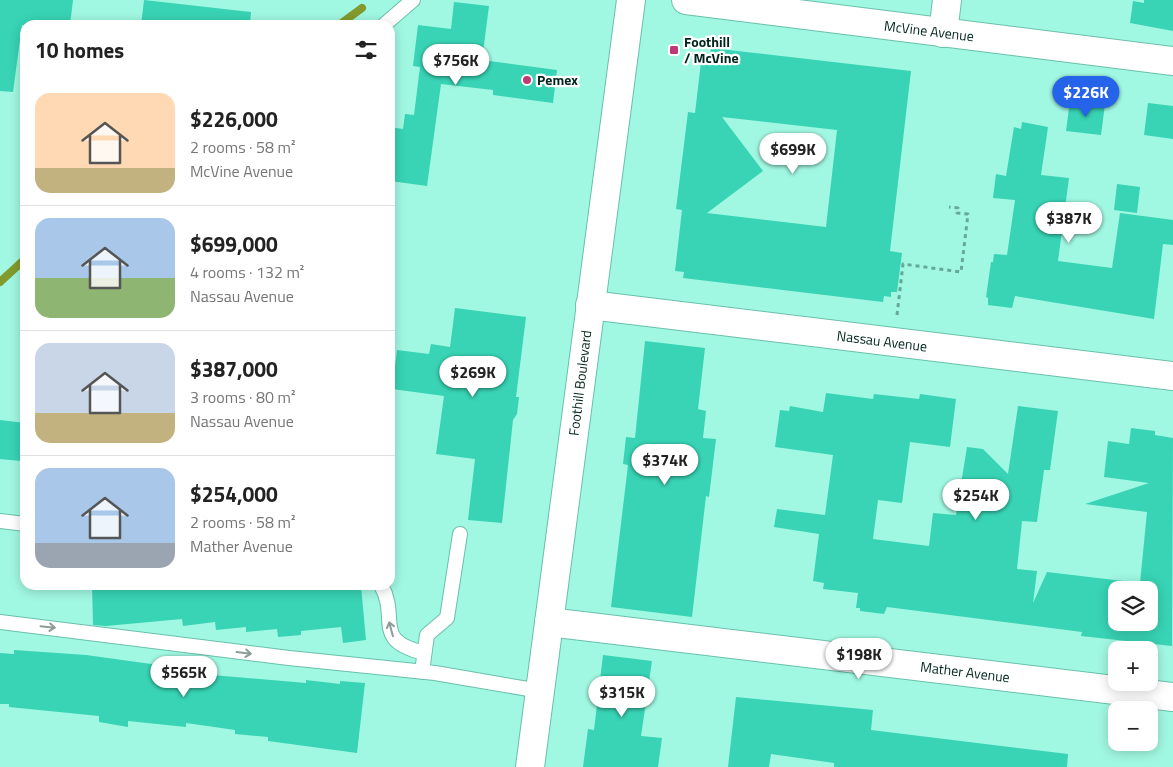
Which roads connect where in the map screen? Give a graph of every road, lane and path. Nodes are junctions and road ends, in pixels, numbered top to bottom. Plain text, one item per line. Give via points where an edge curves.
1 (413, 0) edge
2 (630, 0) edge
3 (686, 0) edge
4 (948, 0) edge
5 (390, 20) edge
6 (943, 33) junction
7 (1173, 61) edge
8 (949, 207) dead end
9 (590, 305) junction
10 (894, 343) junction
11 (1173, 376) edge
12 (0, 521) edge
13 (20, 523) edge
14 (460, 534) dead end
15 (383, 590) edge
16 (0, 622) edge
17 (549, 622) junction
18 (424, 653) junction
19 (422, 672) junction
20 (540, 691) junction
21 (1173, 697) edge
22 (530, 767) edge

1 - 5 lane
2 - 9 street, Foothill Boulevard
3 - 6 street, McVine Avenue
4 - 6 street
6 - 7 street, McVine Avenue
8 - 10 path via 958,208 958,213 968,214 961,272 903,264
9 - 10 street, Nassau Avenue
9 - 17 street, Foothill Boulevard
10 - 11 street, Nassau Avenue
12 - 13 lane
14 - 18 lane via 447,618 427,635
18 -> 15 lane via 407,649 395,640 390,630
16 -> 19 lane
17 - 20 street, Foothill Boulevard
17 - 21 street, Mather Avenue
18 - 19 lane
19 - 20 lane
20 - 22 street, Foothill Boulevard

